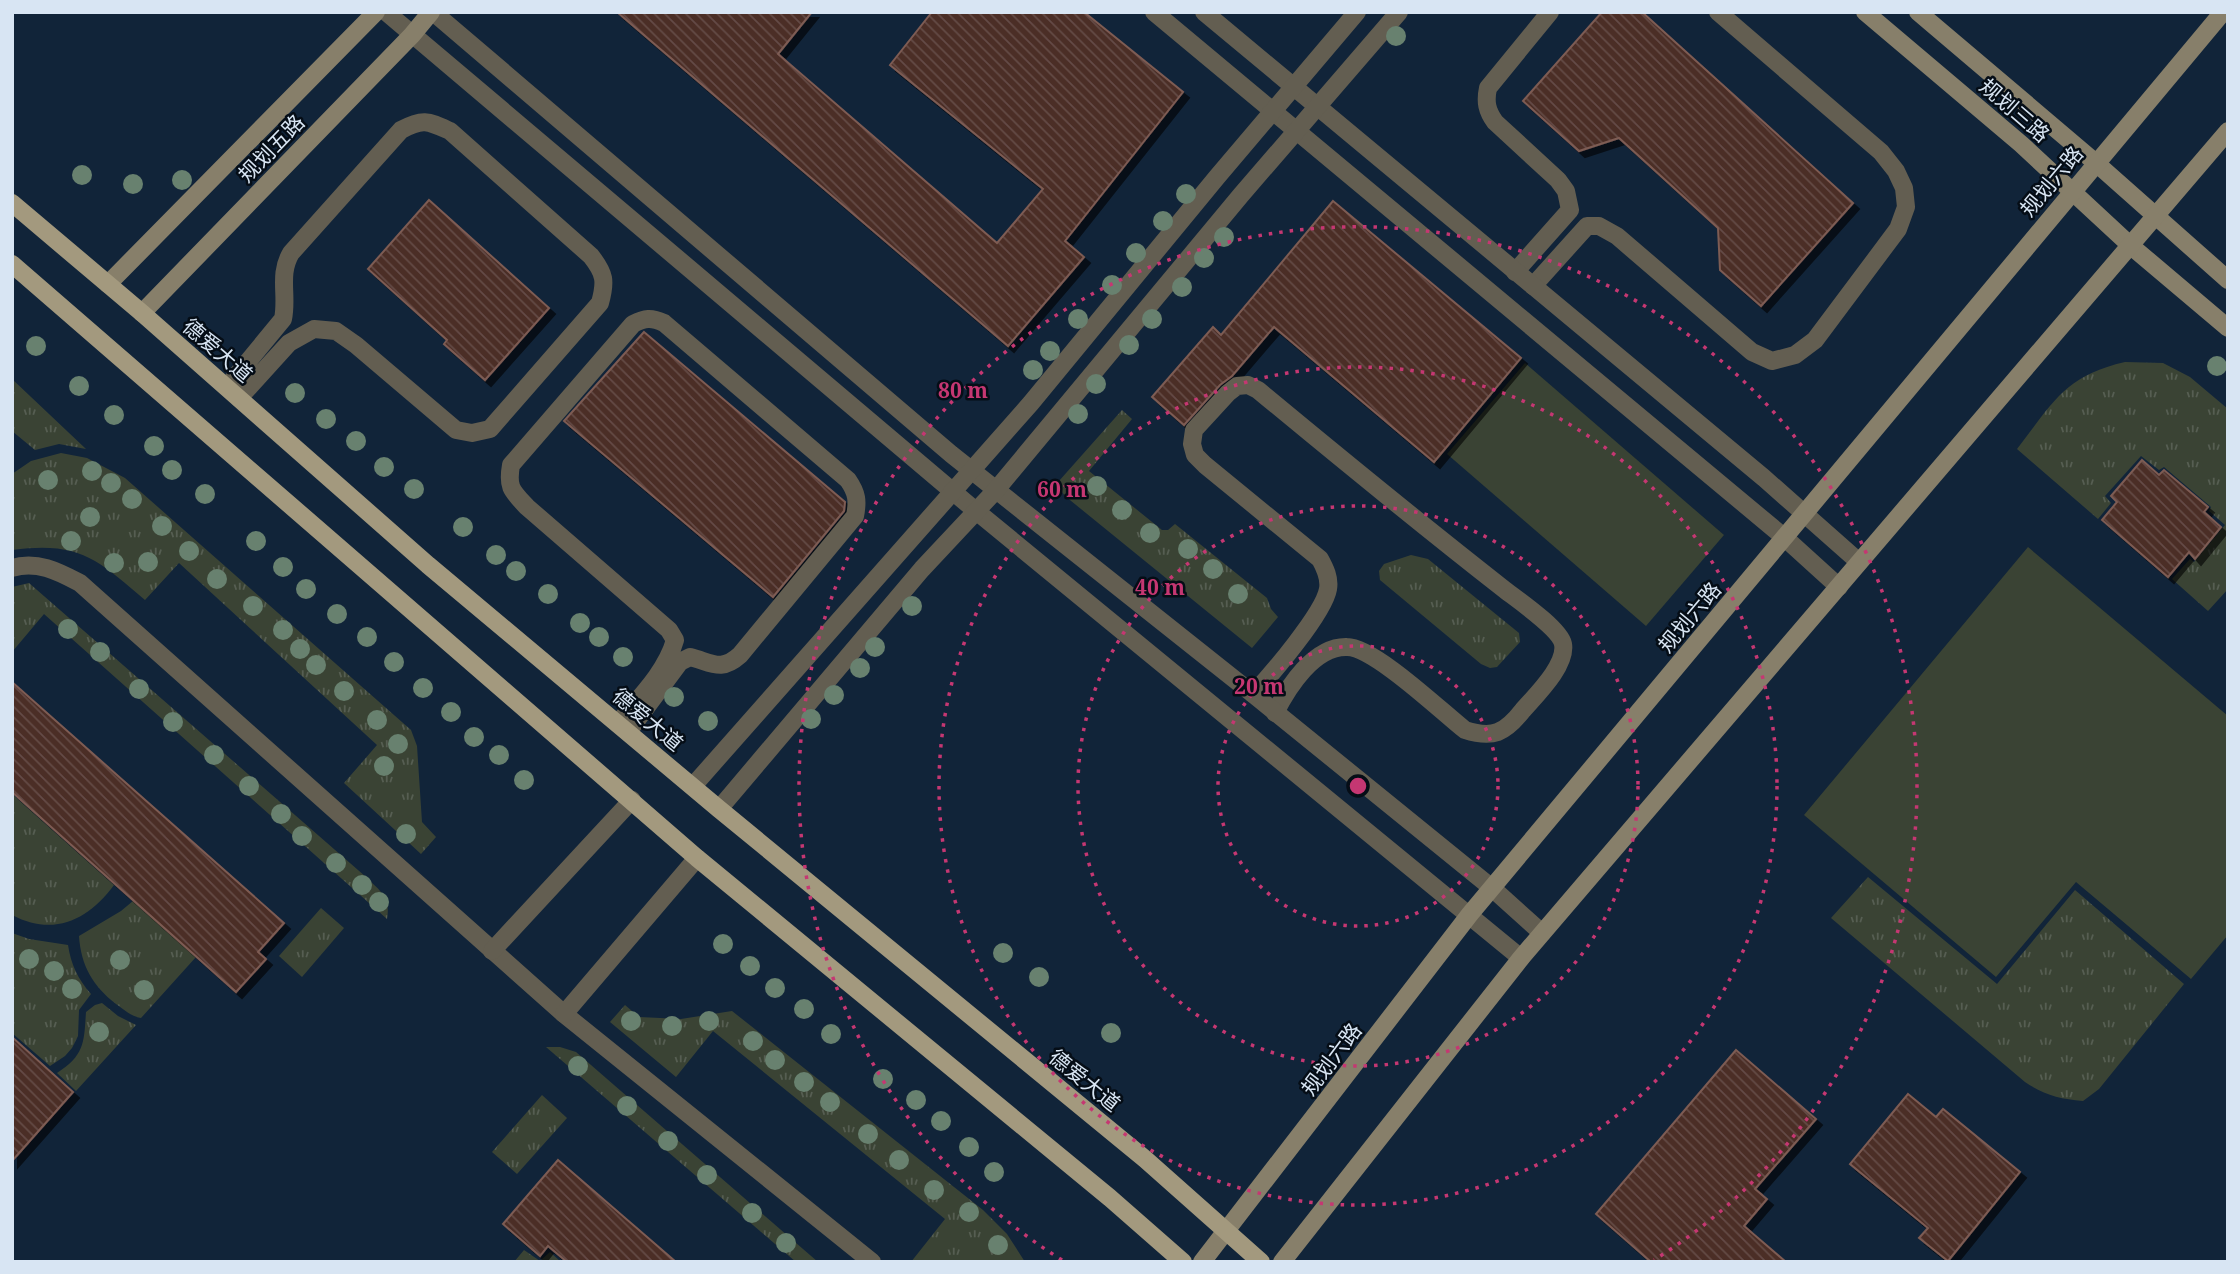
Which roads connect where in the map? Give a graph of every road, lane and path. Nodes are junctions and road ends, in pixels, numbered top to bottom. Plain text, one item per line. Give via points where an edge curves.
1 (376, 12) edge
2 (386, 12) edge
3 (432, 12) edge
4 (1154, 12) edge
5 (1204, 12) edge
6 (1357, 12) edge
7 (1399, 12) edge
8 (1550, 12) edge
9 (1718, 12) edge
10 (1865, 12) edge
11 (1918, 12) edge
12 (2222, 12) edge
13 (412, 35) junction
14 (1294, 86) junction
15 (1319, 108) junction
16 (1272, 112) junction
17 (2228, 131) edge
18 (1298, 132) junction
19 (2096, 163) junction
20 (2072, 192) junction
21 (12, 203) edge
22 (2155, 218) junction
23 (2131, 246) junction
24 (12, 264) edge
25 (1516, 272) junction
26 (2228, 279) edge
27 (108, 284) junction
28 (1533, 286) junction
29 (142, 313) junction
30 (2228, 328) edge
31 (233, 393) junction
32 (972, 470) junction
33 (996, 490) junction
34 (954, 491) junction
35 (976, 510) junction
36 (1805, 513) junction
37 (1785, 538) junction
38 (1858, 562) junction
39 (12, 568) edge
40 (1839, 587) junction
41 (1253, 694) junction
42 (1275, 713) junction
43 (623, 728) junction
44 (693, 786) junction
45 (632, 800) junction
46 (719, 809) junction
47 (697, 858) junction
48 (1492, 888) junction
49 (1470, 914) junction
50 (1542, 933) junction
51 (492, 951) junction
52 (1521, 958) junction
53 (564, 1014) junction
54 (1226, 1231) junction
55 (872, 1262) edge
56 (1183, 1262) edge
57 (1202, 1262) edge
58 (1261, 1262) edge
59 (1282, 1262) edge

1 - 27 main road, 规划五路
2 - 13 street
3 - 13 main road, 规划五路
3 - 32 street
4 - 16 street
5 - 14 street
6 - 14 street
7 - 15 street
8 - 25 street via 1488,88 1486,99 1495,122 1558,180 1570,210
9 - 28 street via 1881,152 1904,188 1906,207 1898,229 1815,340 1795,355 1772,361 1752,352 1617,236 1599,226 1587,226
10 - 20 main road, 规划三路
11 - 19 main road, 规划三路
12 - 19 main road, 规划六路
13 - 29 main road, 规划五路
13 - 34 street
14 - 15 street
14 - 16 street
15 - 18 street
15 - 25 street
16 - 18 street
16 - 32 street
17 - 22 main road
18 - 33 street
18 - 37 street
19 - 20 main road, 规划六路
19 - 22 main road, 规划三路
20 - 23 main road, 规划三路
20 - 36 main road, 规划六路
21 - 27 main road, 德爱大道
22 - 23 main road
22 - 26 main road, 规划三路
23 - 30 main road, 规划三路
23 - 38 main road
24 - 45 main road
25 - 28 street
27 - 29 main road, 德爱大道
28 - 36 street
29 - 31 main road, 德爱大道
31 - 31 street via 289,343 314,330 336,331 456,430 490,429 600,303 605,284 601,268 450,131 417,122 401,130 292,253 282,276 283,319
31 - 43 main road, 德爱大道
32 - 33 street
32 - 34 street
33 - 35 street
33 - 41 street
34 - 35 street
34 - 44 street
35 - 46 street
35 - 49 street
36 - 37 main road, 规划六路
36 - 38 street
37 - 40 street
37 - 48 main road, 规划六路
38 - 40 main road
39 - 51 street via 51,568 79,583
40 - 50 main road
41 - 42 street
41 - 42 street via 1309,626 1329,588 1320,559 1195,455 1194,430 1228,393 1248,384 1523,605 1559,635 1563,645 1558,667 1513,723 1483,736 1465,730 1373,656 1348,646 1326,651 1307,668
42 - 48 street
43 - 43 street via 680,662 690,657 716,666 730,665 855,516 858,503 848,480 653,318 633,324 511,465 508,481 527,507 675,640 671,654
43 - 44 main road, 德爱大道
44 - 46 main road, 德爱大道
45 - 47 main road
45 - 51 street
46 - 54 main road, 德爱大道 via 1145,1159
47 - 53 street
47 - 56 main road
48 - 49 main road, 规划六路
48 - 50 street
49 - 52 street
49 - 54 main road, 规划六路
50 - 52 main road
51 - 53 street
52 - 59 main road
53 - 55 street
54 - 57 main road, 规划六路
54 - 58 main road, 德爱大道

